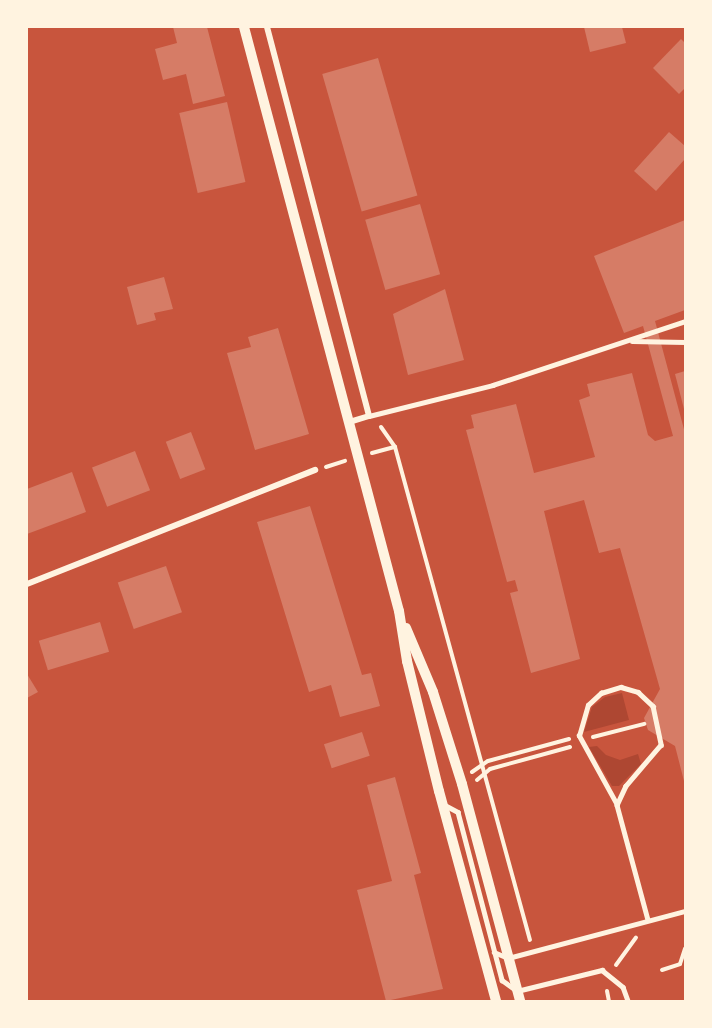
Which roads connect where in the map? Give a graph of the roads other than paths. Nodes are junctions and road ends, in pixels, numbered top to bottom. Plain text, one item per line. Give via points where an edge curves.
1 (244, 27) edge
2 (267, 27) edge
3 (685, 321) edge
4 (629, 341) junction
5 (685, 342) edge
6 (369, 416) junction
7 (349, 422) junction
8 (315, 470) dead end
9 (27, 582) edge
10 (399, 611) junction
11 (442, 803) junction
12 (617, 805) junction
13 (685, 911) edge
14 (648, 920) junction
15 (494, 952) junction
16 (508, 958) junction
17 (518, 996) edge
18 (496, 1001) edge
19 (628, 1001) edge

1 - 7 street
2 - 6 street
3 - 4 lane
4 - 5 lane
4 - 6 lane via 493,385
6 - 7 street
7 - 10 street
8 - 9 street
10 - 11 street via 407,661
10 - 16 street via 433,692
11 - 15 lane via 458,812
11 - 18 street
12 - 12 lane via 626,786 661,745 653,706 639,692 621,687 601,693 588,705 581,740
12 - 14 lane
13 - 14 lane
14 - 16 lane
15 - 16 lane
15 - 17 lane via 502,980
16 - 17 street
17 - 19 lane via 592,970 609,974 623,987

